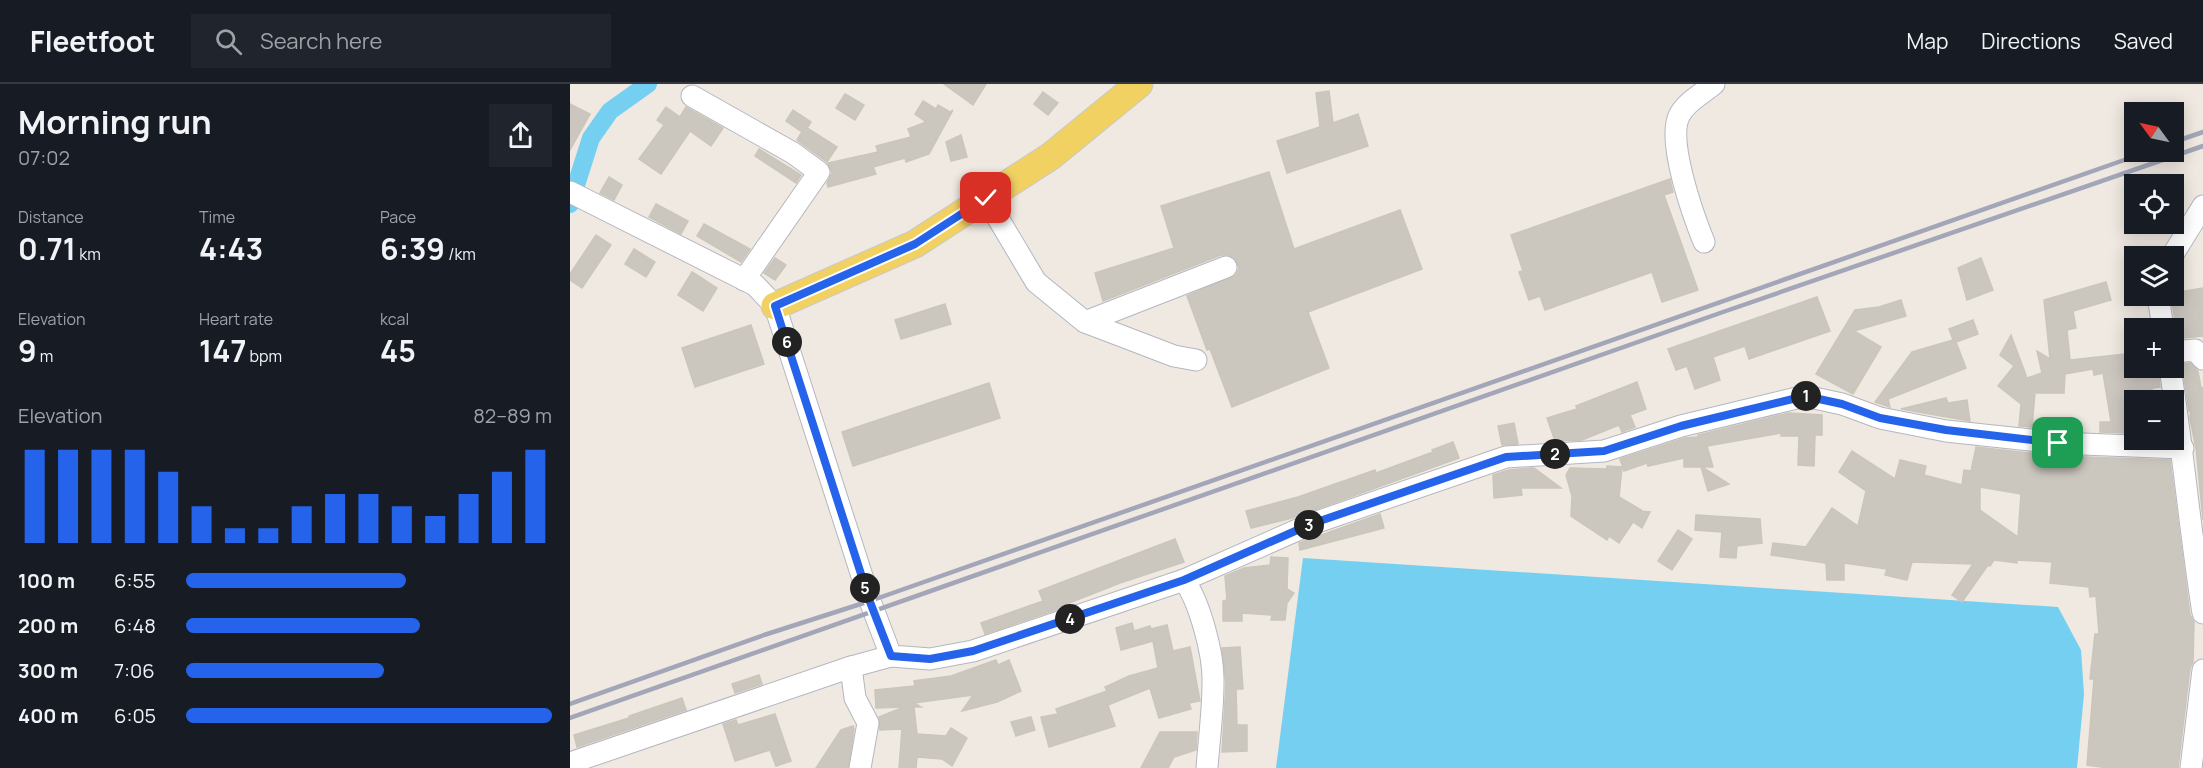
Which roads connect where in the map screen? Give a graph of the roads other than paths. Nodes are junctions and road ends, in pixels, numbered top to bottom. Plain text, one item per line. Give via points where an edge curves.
1 (1139, 84) edge
2 (1714, 84) edge
3 (692, 96) dead end
4 (579, 197) edge
5 (986, 198) junction
6 (2203, 206) edge
7 (1704, 242) dead end
8 (2178, 246) edge
9 (1226, 267) dead end
10 (744, 280) junction
11 (775, 306) junction
12 (1085, 322) junction
13 (2184, 351) edge
14 (2203, 359) edge
15 (1196, 360) dead end
16 (2124, 446) edge
17 (2182, 450) edge
18 (2199, 560) edge
19 (1184, 580) junction
20 (2203, 613) edge
21 (891, 656) junction
22 (850, 667) junction
23 (2203, 670) edge
24 (2200, 708) edge
25 (570, 763) edge
26 (860, 768) edge
27 (1207, 768) edge
28 (2191, 768) edge

1 - 5 main road via 1051,156
2 - 7 street via 1689,103 1676,125 1675,144
3 - 10 street via 819,172
4 - 10 street
5 - 11 main road via 915,244
5 - 12 street via 1036,282
6 - 8 street
9 - 12 street
10 - 11 street via 755,285
11 - 21 street
12 - 15 street via 1174,356
13 - 14 street via 2195,350
16 - 19 street via 2058,443 1946,430 1880,418 1805,396 1681,426 1604,451 1506,457 1311,524
17 - 18 street
18 - 20 street
19 - 21 street via 973,651 930,659
19 - 27 street via 1193,594 1206,635 1213,681
21 - 22 street
22 - 25 street
22 - 26 street via 855,698 868,723
23 - 24 street
24 - 28 street

